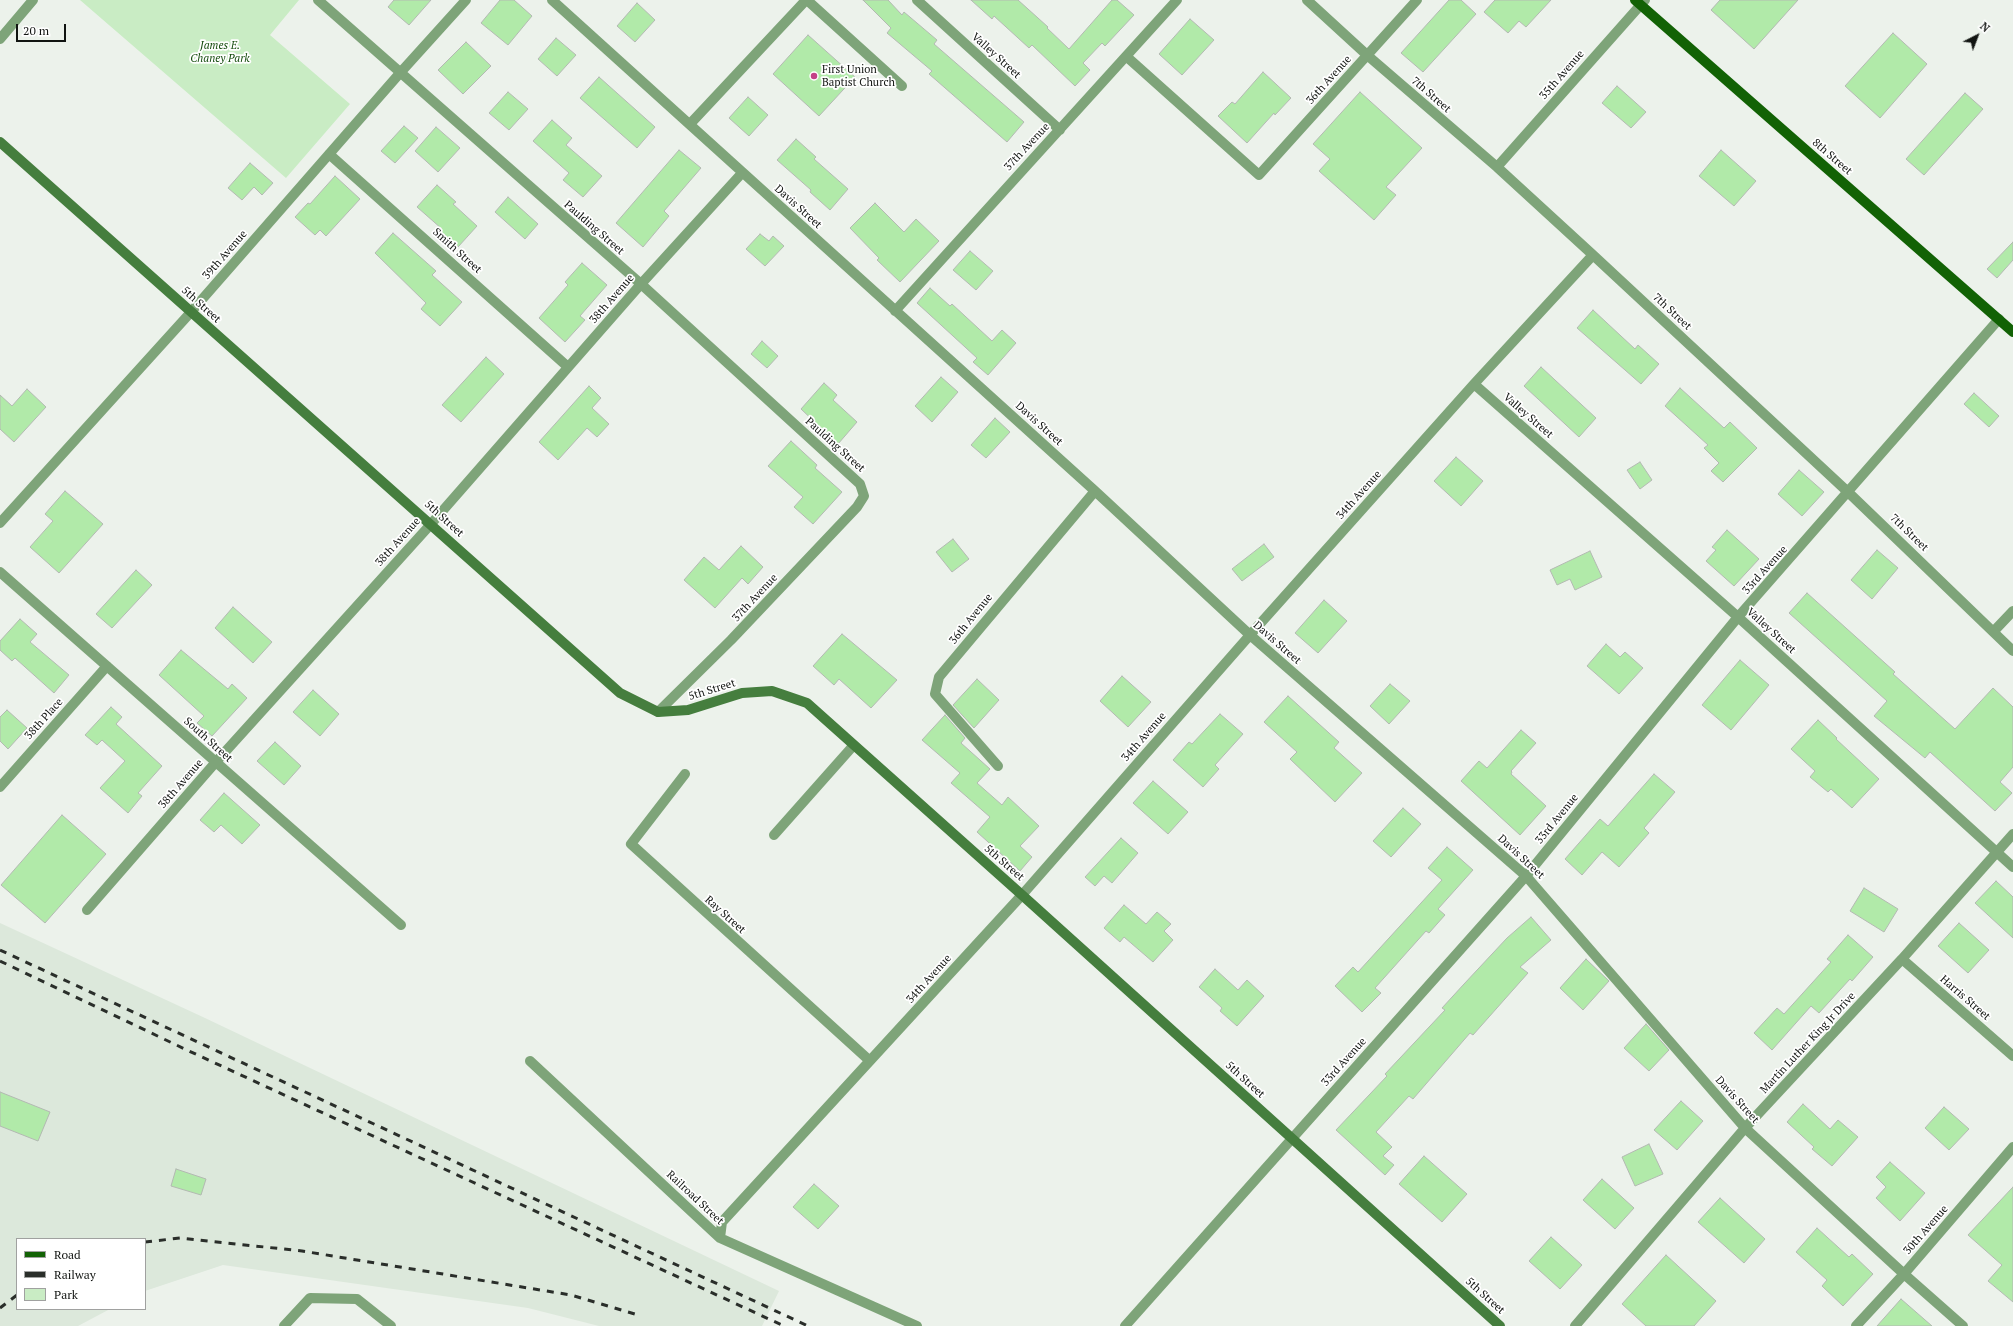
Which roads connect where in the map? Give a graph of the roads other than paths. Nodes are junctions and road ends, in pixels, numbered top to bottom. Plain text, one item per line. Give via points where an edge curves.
1 (33, 0) edge
2 (318, 0) edge
3 (466, 0) edge
4 (552, 0) edge
5 (807, 0) edge
6 (917, 0) edge
7 (1177, 0) edge
8 (1307, 0) edge
9 (1417, 0) edge
10 (1640, 2) edge
11 (0, 39) edge
12 (1367, 55) junction
13 (1127, 57) junction
14 (400, 73) junction
15 (902, 86) dead end
16 (690, 124) junction
17 (1060, 130) junction
18 (0, 142) edge
19 (329, 154) junction
20 (1497, 167) junction
21 (742, 173) junction
22 (1593, 255) junction
23 (641, 284) junction
24 (895, 311) junction
25 (191, 312) junction
26 (1999, 319) junction
27 (2013, 332) edge
28 (568, 367) junction
29 (1474, 384) junction
30 (1095, 491) junction
31 (1849, 493) junction
32 (864, 496) joint
33 (0, 523) edge
34 (431, 524) junction
35 (0, 572) edge
36 (2013, 611) edge
37 (1738, 617) junction
38 (1994, 631) junction
39 (1250, 635) junction
40 (2013, 651) edge
41 (107, 666) junction
42 (658, 712) junction
43 (853, 746) junction
44 (215, 763) junction
45 (998, 766) dead end
46 (685, 774) dead end
47 (1, 784) edge
48 (2013, 834) edge
49 (774, 835) dead end
50 (1997, 853) junction
51 (2013, 866) edge
52 (1526, 876) junction
53 (1022, 895) junction
54 (87, 910) dead end
55 (402, 925) dead end
56 (1902, 959) junction
57 (2013, 1056) edge
58 (530, 1061) dead end
59 (870, 1061) junction
60 (1745, 1128) junction
61 (1292, 1139) junction
62 (2013, 1147) edge
63 (720, 1238) junction
64 (1904, 1274) junction
65 (284, 1326) edge
66 (391, 1326) edge
67 (917, 1326) edge
68 (1125, 1326) edge
69 (1500, 1326) edge
70 (1575, 1326) edge
71 (1856, 1326) edge
72 (1963, 1326) edge

1 - 11 street
2 - 14 street, Paulding Street
3 - 14 street, 39th Avenue
4 - 16 street, Davis Street
5 - 15 street
5 - 16 street
6 - 17 street, Valley Street
7 - 13 street, 37th Avenue
8 - 12 street, 7th Street
9 - 12 street, 36th Avenue
10 - 20 street, 35th Avenue
10 - 26 main road, 8th Street
12 - 13 street, 36th Avenue via 1259,175
12 - 20 street, 7th Street
13 - 17 street, 37th Avenue
14 - 19 street, 39th Avenue
14 - 23 street, Paulding Street
16 - 21 street, Davis Street
17 - 24 street, 37th Avenue
18 - 25 street, 5th Street
19 - 25 street, 39th Avenue
19 - 28 street, Smith Street
20 - 22 street, 7th Street
21 - 23 street, 38th Avenue
21 - 24 street, Davis Street
22 - 29 street, 34th Avenue
22 - 31 street, 7th Street
23 - 28 street, 38th Avenue
23 - 32 street, Paulding Street via 860,484
24 - 30 street, Davis Street
25 - 33 street, 39th Avenue
25 - 34 street, 5th Street
26 - 27 main road, 8th Street
26 - 31 street, 33rd Avenue
28 - 34 street, 38th Avenue
29 - 37 street, Valley Street
29 - 39 street, 34th Avenue
30 - 39 street, Davis Street
30 - 45 street, 36th Avenue via 939,677 936,694
31 - 37 street, 33rd Avenue
31 - 38 street, 7th Street
32 - 42 street, 37th Avenue via 731,640
34 - 42 street, 5th Street via 620,694
34 - 44 street, 38th Avenue
35 - 41 street, South Street
36 - 38 street
37 - 50 street, Valley Street
37 - 52 street, 33rd Avenue
38 - 40 street, 7th Street
39 - 52 street, Davis Street
39 - 53 street, 34th Avenue
41 - 44 street, South Street
41 - 47 street, 38th Place
42 - 43 street, 5th Street via 688,710 742,693 772,691 807,703
43 - 49 street
43 - 53 street, 5th Street
44 - 54 street, 38th Avenue
44 - 55 street, South Street
46 - 59 street, Ray Street via 631,844
48 - 50 street, Martin Luther King Jr Drive
50 - 51 street, Valley Street
50 - 56 street, Martin Luther King Jr Drive
52 - 60 street, Davis Street
52 - 61 street, 33rd Avenue
53 - 59 street, 34th Avenue
53 - 61 street, 5th Street
56 - 57 street, Harris Street
56 - 60 street, Martin Luther King Jr Drive
58 - 63 street, Railroad Street
59 - 63 street, 34th Avenue via 722,1222
60 - 64 street, Davis Street
60 - 70 street, Martin Luther King Jr Drive
61 - 68 street, 33rd Avenue
61 - 69 street, 5th Street
62 - 64 street, 30th Avenue
63 - 67 street, Railroad Street
64 - 71 street, 30th Avenue
64 - 72 street, Davis Street
65 - 66 street via 310,1298 357,1299

